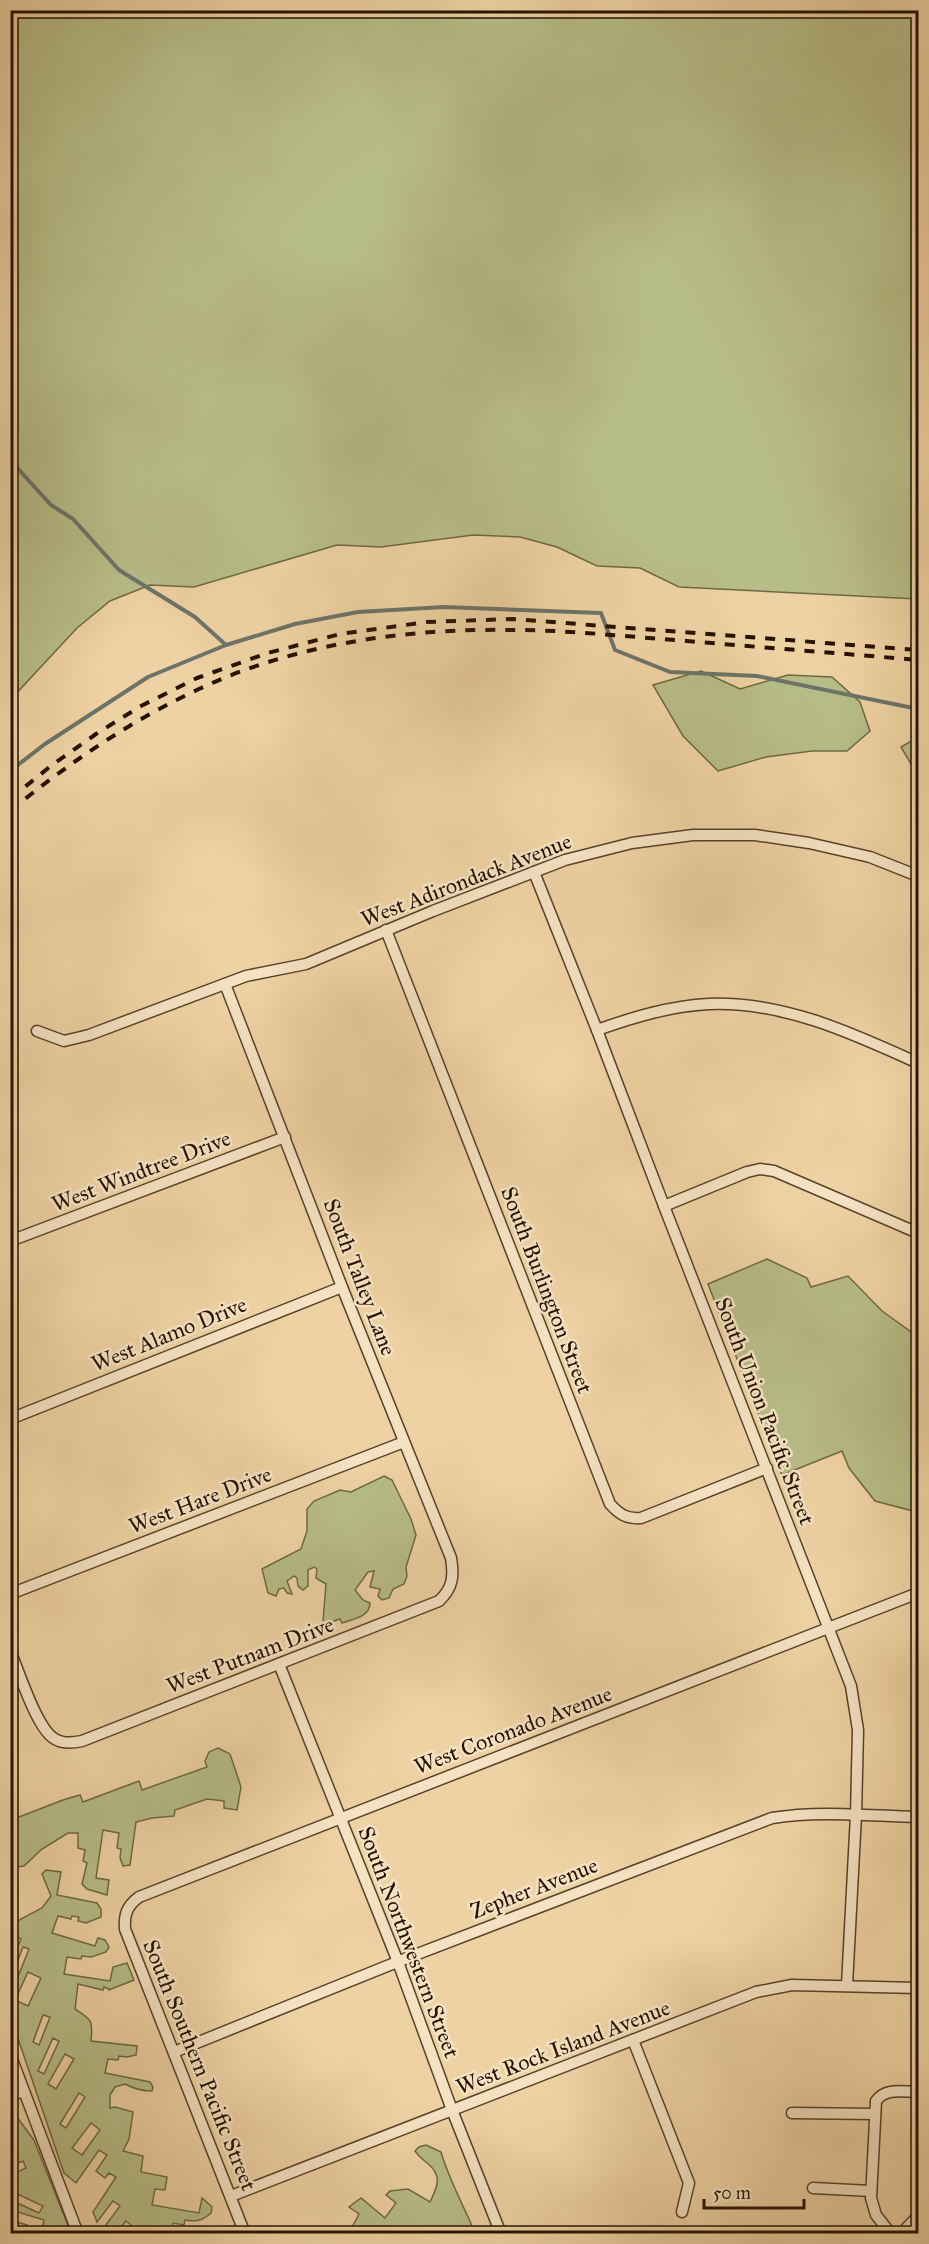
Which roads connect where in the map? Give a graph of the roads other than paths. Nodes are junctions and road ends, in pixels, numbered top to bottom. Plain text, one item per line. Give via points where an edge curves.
1 (534, 872) junction
2 (918, 876) edge
3 (386, 930) junction
4 (225, 984) junction
5 (597, 1030) junction
6 (38, 1031) dead end
7 (918, 1063) edge
8 (285, 1137) junction
9 (664, 1206) junction
10 (918, 1233) edge
11 (10, 1241) edge
12 (342, 1287) junction
13 (10, 1419) edge
14 (404, 1442) junction
15 (767, 1468) junction
16 (452, 1585) joint
17 (918, 1593) edge
18 (10, 1594) edge
19 (829, 1628) junction
20 (10, 1651) edge
21 (279, 1664) junction
22 (856, 1815) junction
23 (918, 1817) edge
24 (341, 1819) junction
25 (127, 1910) joint
26 (398, 1962) junction
27 (847, 1985) junction
28 (918, 1988) edge
29 (633, 2040) junction
30 (174, 2052) junction
31 (10, 2054) edge
32 (24, 2091) junction
33 (918, 2092) edge
34 (10, 2094) edge
35 (452, 2110) junction
36 (792, 2113) dead end
37 (875, 2114) junction
38 (813, 2188) dead end
39 (871, 2191) junction
40 (231, 2196) junction
41 (682, 2212) dead end
42 (918, 2216) edge
43 (78, 2234) edge
44 (246, 2234) edge
45 (501, 2234) edge
46 (891, 2234) edge
47 (901, 2234) edge

1 - 2 street, West Adirondack Avenue via 632,843 693,835 755,835 870,857
1 - 3 street, West Adirondack Avenue
1 - 5 street, South Union Pacific Street
3 - 4 street, West Adirondack Avenue via 306,964
3 - 15 street, South Burlington Street via 610,1504 628,1519 641,1518
4 - 6 street, West Adirondack Avenue via 88,1035 64,1041
4 - 8 street, South Talley Lane
5 - 7 street via 662,1010 733,1004 819,1021
5 - 9 street, South Union Pacific Street
8 - 11 street, West Windtree Drive
8 - 12 street, South Talley Lane
9 - 10 street via 760,1169 774,1171
9 - 15 street, South Union Pacific Street
12 - 13 street, West Alamo Drive
12 - 14 street, South Talley Lane
14 - 16 street, South Talley Lane via 451,1558
14 - 18 street, West Hare Drive
15 - 19 street, South Union Pacific Street
16 - 21 street, West Putnam Drive via 439,1601
17 - 19 street, West Coronado Avenue
19 - 22 street, South Union Pacific Street via 856,1711
19 - 24 street, West Coronado Avenue
20 - 21 street, West Putnam Drive via 42,1727 54,1739 69,1743
21 - 24 street, South Northwestern Street
22 - 23 street, Zepher Avenue
22 - 26 street, Zepher Avenue via 794,1814 772,1818
22 - 27 street, South Union Pacific Street
24 - 25 street, West Coronado Avenue via 139,1896
24 - 26 street, South Northwestern Street
25 - 30 street, South Southern Pacific Street via 125,1929
26 - 30 street, Zepher Avenue
26 - 35 street, South Northwestern Street
27 - 28 street, West Rock Island Avenue
27 - 29 street, West Rock Island Avenue via 774,1987
29 - 35 street, West Rock Island Avenue
29 - 41 street via 690,2183
30 - 40 street, South Southern Pacific Street
31 - 32 street
32 - 34 street
32 - 43 street
33 - 37 street via 880,2095
35 - 40 street, West Rock Island Avenue
35 - 45 street, South Northwestern Street
36 - 37 street
37 - 39 street
38 - 39 street
39 - 46 street via 876,2215
40 - 44 street, South Southern Pacific Street
42 - 47 street

